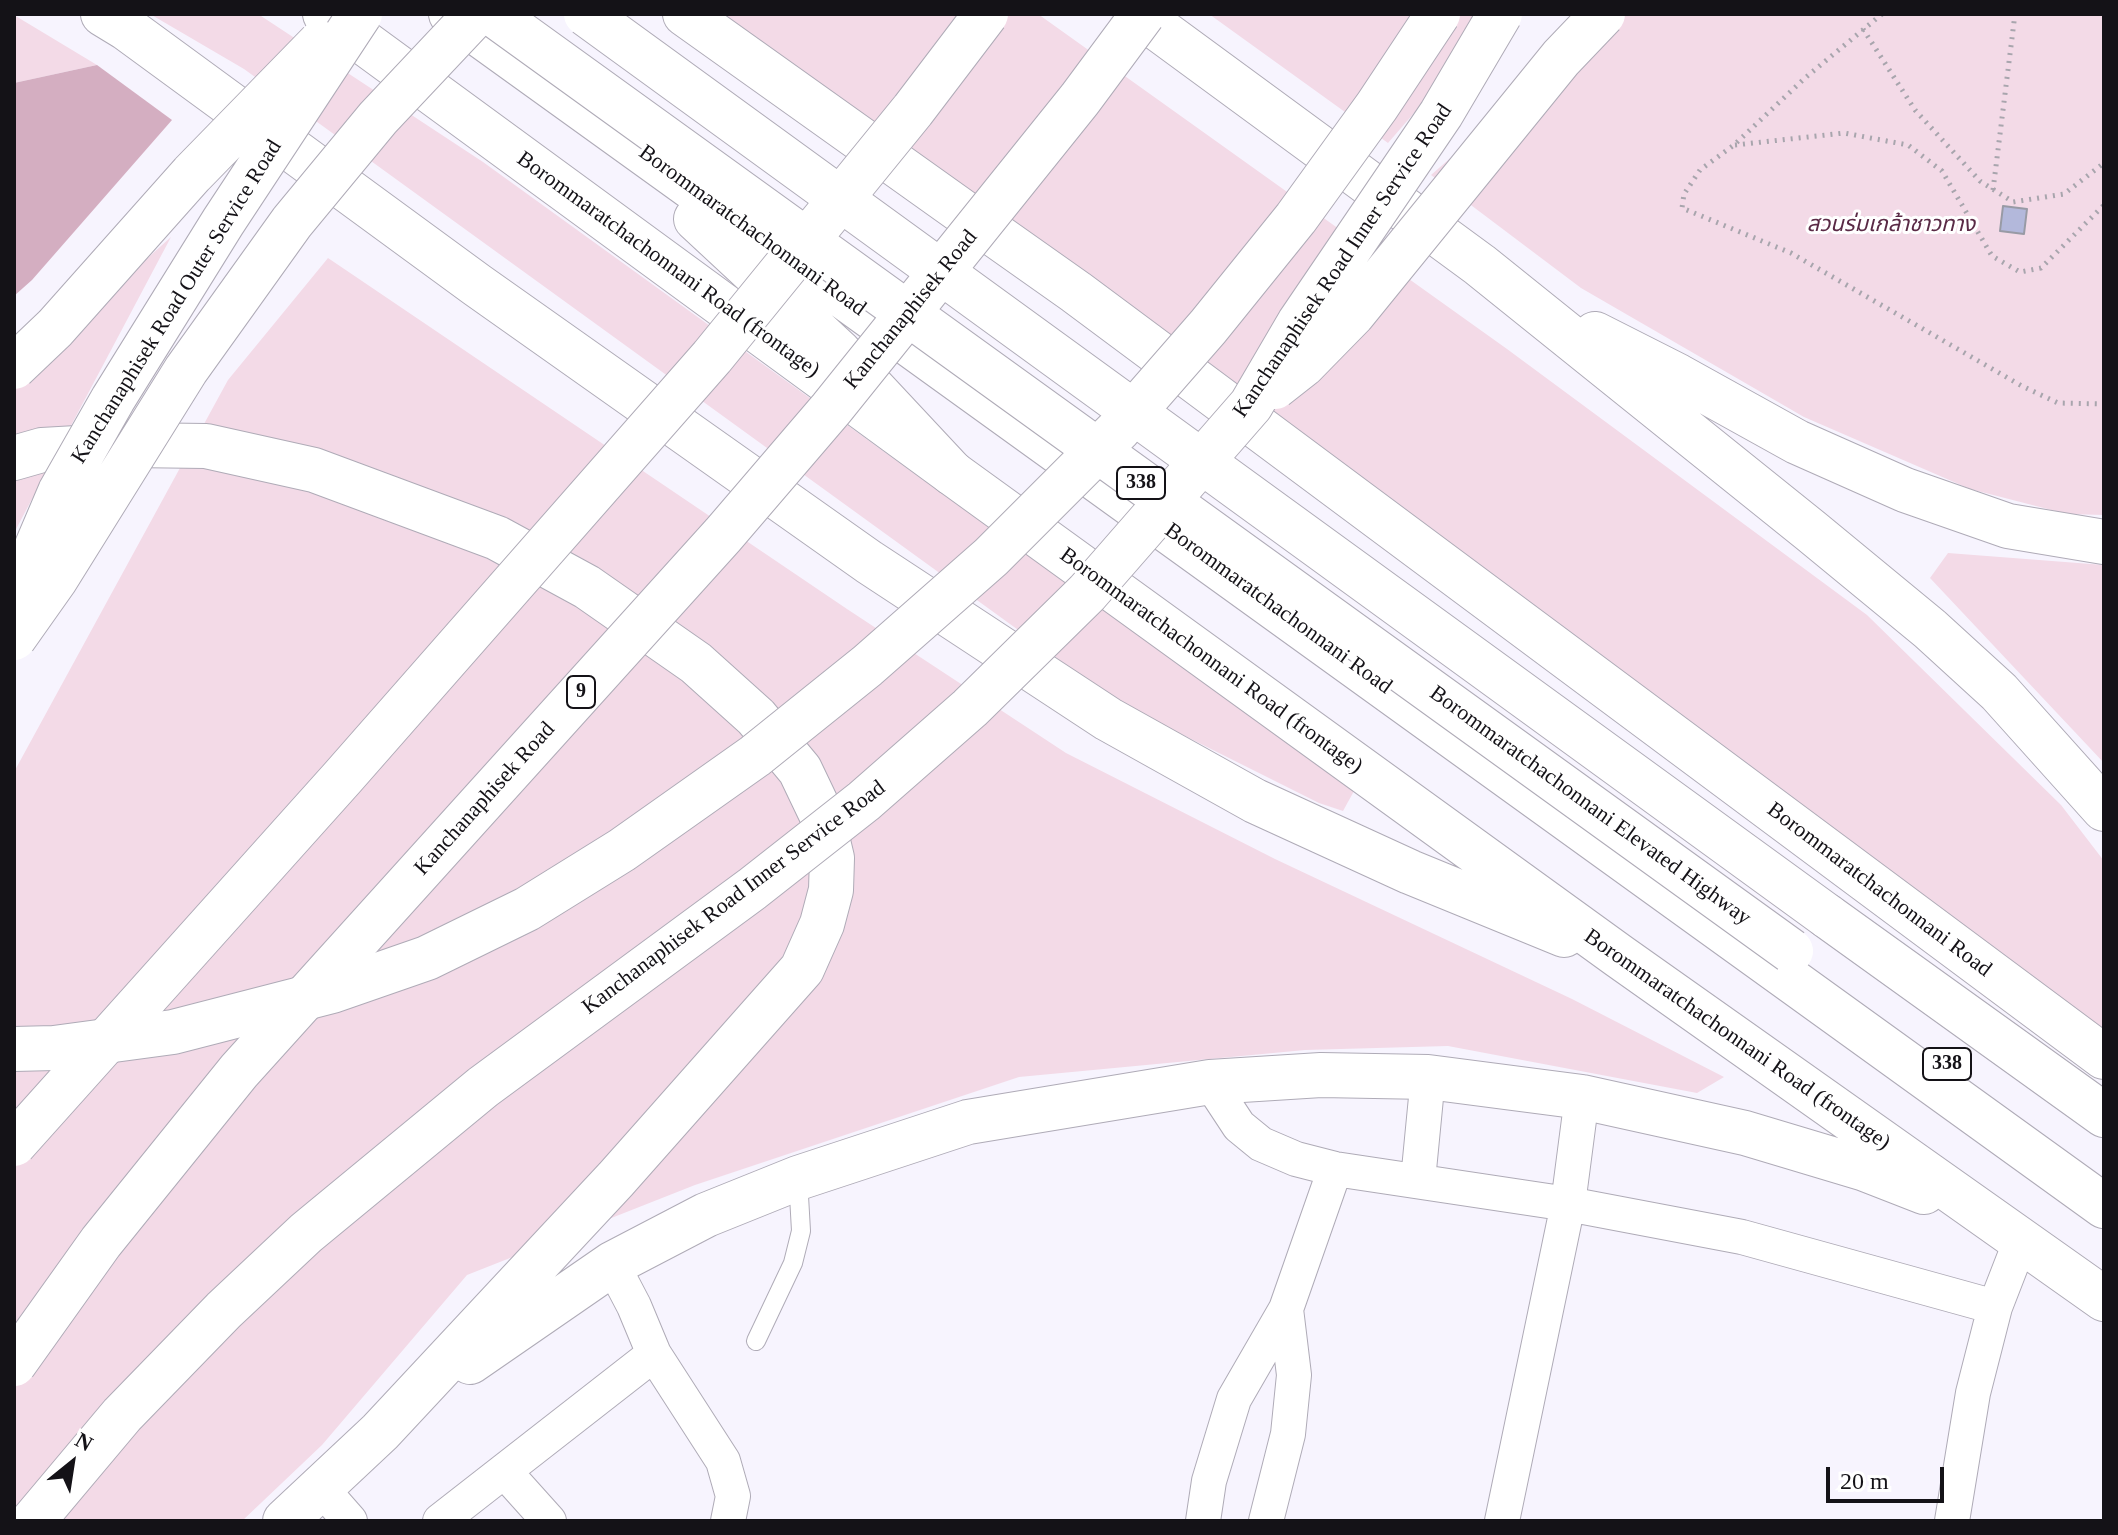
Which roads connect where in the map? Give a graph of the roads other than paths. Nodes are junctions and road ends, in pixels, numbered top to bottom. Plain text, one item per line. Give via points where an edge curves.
1 (103, 14) edge
2 (325, 14) edge
3 (350, 14) edge
4 (360, 14) edge
5 (451, 14) edge
6 (476, 14) edge
7 (493, 14) edge
8 (586, 14) edge
9 (685, 14) edge
10 (986, 14) edge
11 (1140, 14) edge
12 (1438, 14) edge
13 (1500, 14) edge
14 (1603, 14) edge
15 (577, 105) junction
16 (1529, 305) junction
17 (14, 367) edge
18 (1251, 405) junction
19 (14, 458) edge
20 (952, 473) junction
21 (2088, 539) edge
22 (14, 600) edge
23 (14, 638) edge
24 (2104, 809) edge
25 (1619, 956) junction
26 (14, 1049) edge
27 (2104, 1057) edge
28 (1428, 1077) junction
29 (1210, 1082) junction
30 (1582, 1097) junction
31 (2104, 1115) edge
32 (14, 1144) edge
33 (1335, 1169) junction
34 (798, 1178) junction
35 (2104, 1178) edge
36 (1418, 1180) junction
37 (1568, 1204) junction
38 (2104, 1206) edge
39 (2004, 1228) junction
40 (612, 1264) junction
41 (2104, 1299) edge
42 (1995, 1307) junction
43 (1286, 1309) junction
44 (756, 1341) dead end
45 (654, 1354) junction
46 (14, 1364) edge
47 (380, 1432) junction
48 (505, 1472) junction
49 (321, 1488) junction
50 (33, 1521) edge
51 (285, 1521) edge
52 (350, 1521) edge
53 (440, 1521) edge
54 (549, 1521) edge
55 (728, 1521) edge
56 (1203, 1521) edge
57 (1266, 1521) edge
58 (1502, 1521) edge
59 (1952, 1521) edge

1 - 25 main road via 869,562 1108,719 1255,801 1512,916
2 - 20 main road, Borommaratchachonnani Road (frontage)
3 - 17 main road, bridge via 272,89
4 - 22 main road, Kanchanaphisek Road Outer Service Road, bridge via 113,399 60,492
5 - 15 main road, Borommaratchachonnani Road / 338
6 - 23 main road, bridge via 378,118 292,222 186,370
7 - 35 main road, Borommaratchachonnani Elevated Highway / 338, bridge
8 - 31 main road, 338, bridge
9 - 27 main road, Borommaratchachonnani Road via 1089,302
10 - 32 main road, bridge via 712,357
11 - 16 main road
11 - 46 main road, Kanchanaphisek Road / 9, bridge via 1005,193 801,444 239,1071 101,1242
12 - 26 main road, bridge via 1296,218 1118,430 991,557 755,756 527,909 427,958 332,991 173,1032
13 - 18 main road, Kanchanaphisek Road Inner Service Road, bridge
14 - 18 main road, bridge via 1561,58 1353,314 1303,365
15 - 20 main road via 838,351
15 - 38 main road, Borommaratchachonnani Road / 338
16 - 21 main road via 1608,340 1797,442 1905,490 2008,526
16 - 24 main road via 1930,629 1999,692
18 - 50 main road, Kanchanaphisek Road Inner Service Road, bridge via 1087,593 970,708 765,880 483,1087 317,1223 122,1415
19 - 47 main road via 42,450 206,446 314,470 497,538 587,587 696,663 756,717 800,770 822,816 832,858 831,890 802,969
20 - 25 main road, Borommaratchachonnani Road (frontage)
25 - 39 main road, Borommaratchachonnani Road (frontage)
28 - 29 main road via 1321,1075
28 - 30 main road
28 - 36 street
29 - 33 street via 1239,1126 1261,1144
29 - 34 main road via 968,1122
30 - 37 street
30 - 39 main road via 1865,1169
33 - 36 street
33 - 43 street
34 - 40 main road via 706,1215
34 - 44 lane via 801,1231 793,1263
36 - 37 street
37 - 42 street via 1742,1237
37 - 58 street
39 - 41 main road, Borommaratchachonnani Road (frontage)
39 - 42 street
40 - 45 street
40 - 47 main road via 485,1351
42 - 59 street via 1973,1393
43 - 56 street via 1234,1399 1209,1481
43 - 57 street via 1294,1375 1288,1434
45 - 48 street
45 - 55 street via 723,1461 733,1496
47 - 49 main road
48 - 53 street
48 - 54 street
49 - 51 main road
49 - 52 street

